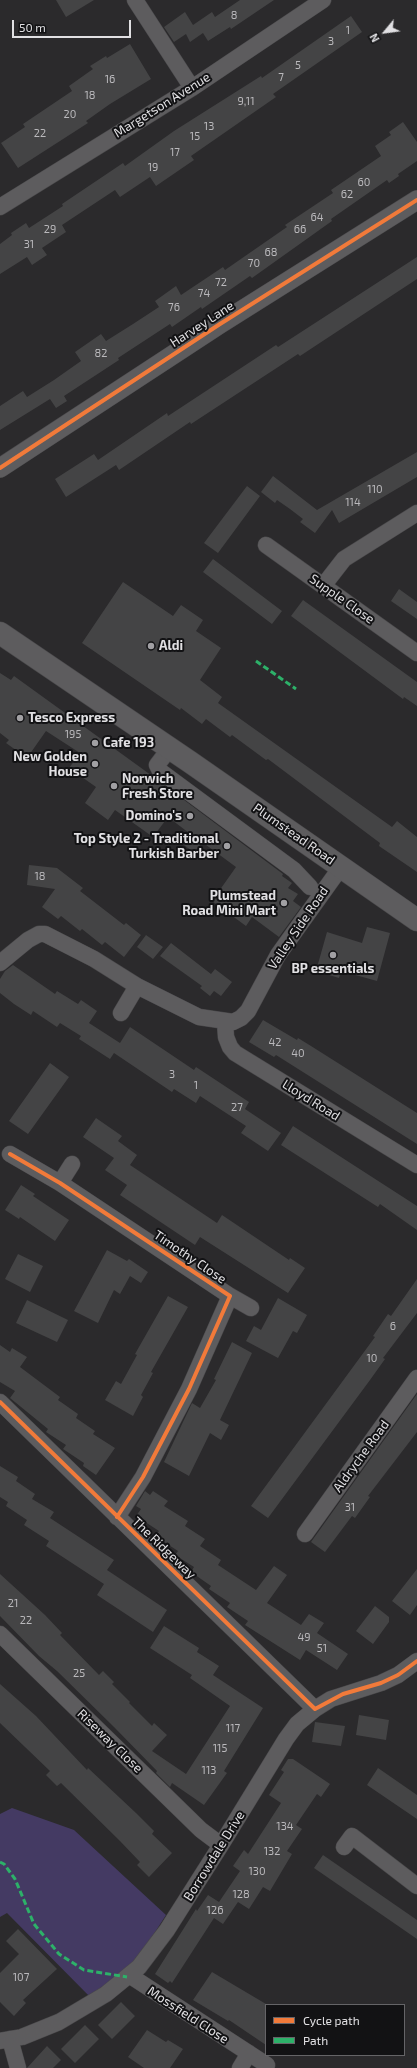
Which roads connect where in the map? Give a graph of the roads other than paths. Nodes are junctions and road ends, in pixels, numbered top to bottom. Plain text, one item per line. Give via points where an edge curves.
1 (135, 0) edge
2 (323, 0) edge
3 (192, 88) junction
4 (417, 200) edge
5 (0, 207) edge
6 (0, 468) edge
7 (417, 513) edge
8 (266, 545) dead end
9 (323, 586) junction
10 (0, 633) edge
11 (417, 653) edge
12 (170, 748) junction
13 (341, 867) junction
14 (310, 887) dead end
15 (417, 920) edge
16 (0, 963) edge
17 (137, 986) junction
18 (121, 1013) dead end
19 (226, 1022) junction
20 (10, 1154) dead end
21 (72, 1164) dead end
22 (417, 1165) edge
23 (60, 1183) junction
24 (230, 1296) junction
25 (251, 1308) dead end
26 (417, 1378) edge
27 (0, 1402) edge
28 (117, 1517) junction
29 (305, 1534) dead end
30 (0, 1634) edge
31 (417, 1661) edge
32 (315, 1709) junction
33 (221, 1845) junction
34 (344, 1847) dead end
35 (417, 1886) edge
36 (129, 1976) junction
37 (5, 2040) edge
38 (249, 2054) junction
39 (267, 2066) dead end
40 (18, 2068) edge
41 (240, 2068) edge

1 - 3 street
2 - 3 street, Margetson Avenue
3 - 5 street, Margetson Avenue
4 - 6 street, Harvey Lane via 220,324
7 - 9 street via 344,559
8 - 9 street, Supple Close
9 - 11 street, Supple Close
10 - 12 main road, Plumstead Road
12 - 13 main road, Plumstead Road
12 - 14 street via 158,765 160,771 294,870
13 - 15 main road, Plumstead Road
13 - 19 street, Valley Side Road via 278,955 248,1011 237,1020
16 - 17 street via 28,940 45,934 94,959
17 - 18 street
17 - 19 street via 199,1017
19 - 22 street, Lloyd Road via 226,1037 235,1053
20 - 23 street, Timothy Close
21 - 23 street
23 - 24 street, Timothy Close
24 - 25 street, Timothy Close
24 - 28 street, Timothy Close via 189,1389 143,1477
26 - 29 street, Aldryche Road
27 - 28 street, The Ridgeway
28 - 32 street, The Ridgeway
30 - 33 street, Riseway Close via 201,1830
31 - 32 street, Borrowdale Drive via 398,1675 342,1694
32 - 33 street, Borrowdale Drive via 297,1724 286,1739
33 - 36 street, Borrowdale Drive via 153,1950
34 - 35 street via 352,1836
36 - 37 street, Borrowdale Drive via 106,1994 59,2022 22,2037
36 - 38 street, Mossfield Close
37 - 40 street
38 - 39 street, Mossfield Close
38 - 41 street

